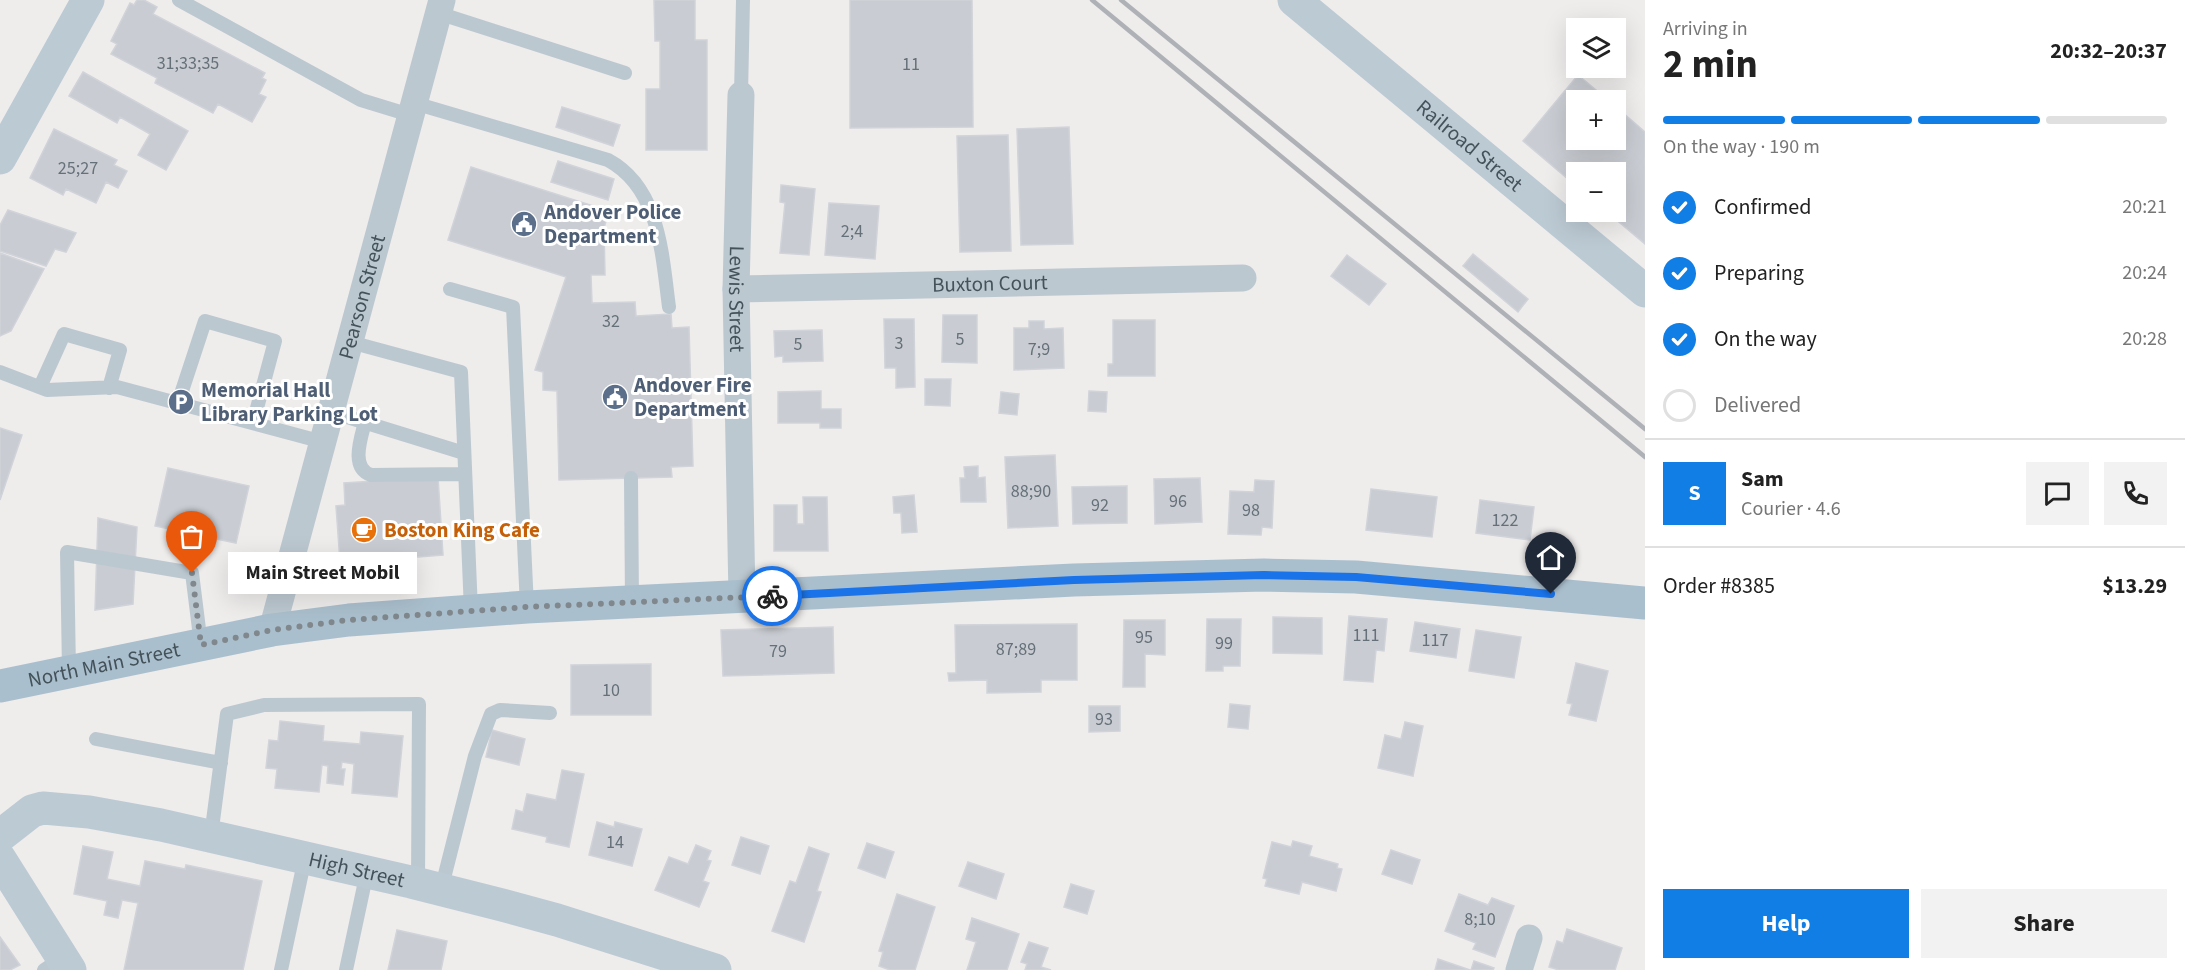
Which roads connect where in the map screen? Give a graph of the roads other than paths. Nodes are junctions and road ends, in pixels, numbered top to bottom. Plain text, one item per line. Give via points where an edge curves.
1 (88, 0) edge
2 (179, 0) edge
3 (743, 0) edge
4 (1294, 0) edge
5 (440, 7) edge
6 (624, 73) dead end
7 (741, 95) joint
8 (412, 109) junction
9 (0, 158) edge
10 (1243, 278) dead end
11 (450, 289) dead end
12 (736, 289) junction
13 (1645, 291) edge
14 (669, 307) dead end
15 (350, 342) junction
16 (0, 372) edge
17 (40, 387) junction
18 (109, 388) junction
19 (178, 404) junction
20 (331, 412) junction
21 (365, 422) junction
22 (253, 423) junction
23 (323, 442) junction
24 (464, 453) junction
25 (464, 474) junction
26 (631, 478) dead end
27 (742, 597) junction
28 (632, 602) junction
29 (1645, 603) edge
30 (527, 607) junction
31 (471, 611) junction
32 (272, 630) junction
33 (201, 645) junction
34 (69, 672) junction
35 (0, 686) edge
36 (550, 713) dead end
37 (96, 739) dead end
38 (220, 763) junction
39 (0, 836) edge
40 (211, 836) junction
41 (305, 858) junction
42 (0, 859) edge
43 (367, 872) junction
44 (430, 887) junction
45 (1529, 938) dead end
46 (59, 966) edge
47 (281, 970) edge
48 (346, 970) edge
49 (715, 970) edge
50 (1519, 970) edge

1 - 9 main road
2 - 8 lane via 361,100
3 - 7 lane, Lewis Street
4 - 13 main road, Railroad Street
5 - 6 lane
5 - 8 street, Pearson Street
7 - 12 street, Lewis Street
8 - 14 lane via 608,160 623,168 656,222
8 - 15 street, Pearson Street
10 - 12 street, Buxton Court
11 - 30 lane via 513,308
12 - 27 street, Lewis Street
15 - 20 street, Pearson Street
15 - 24 lane via 461,372
16 - 17 lane
17 - 18 lane
17 - 18 lane via 64,334 120,350
18 - 19 lane
19 - 22 lane
19 - 22 lane via 205,321 274,341
20 - 21 lane
20 - 23 street, Pearson Street
21 - 24 lane
21 - 25 lane via 358,449 359,465 365,473
22 - 23 lane
23 - 32 street, Pearson Street
24 - 25 lane
25 - 31 lane
26 - 28 lane
27 - 28 main road, North Main Street
27 - 29 main road, North Main Street via 1074,580 1264,575 1356,577
28 - 30 main road, North Main Street
30 - 31 main road, North Main Street
31 - 32 main road, North Main Street
32 - 33 main road, North Main Street
33 - 34 main road, North Main Street
33 - 34 lane via 192,573 67,552
34 - 35 main road, North Main Street
36 - 44 lane via 500,710 491,714
37 - 38 lane
38 - 40 lane
38 - 44 lane via 227,714 264,705 419,704
39 - 40 main road, High Street via 32,811 43,808 88,812
40 - 41 main road, High Street
41 - 43 main road, High Street
41 - 47 lane
42 - 46 main road
43 - 44 main road, High Street
43 - 48 lane
44 - 49 main road, High Street via 557,920
45 - 50 street

